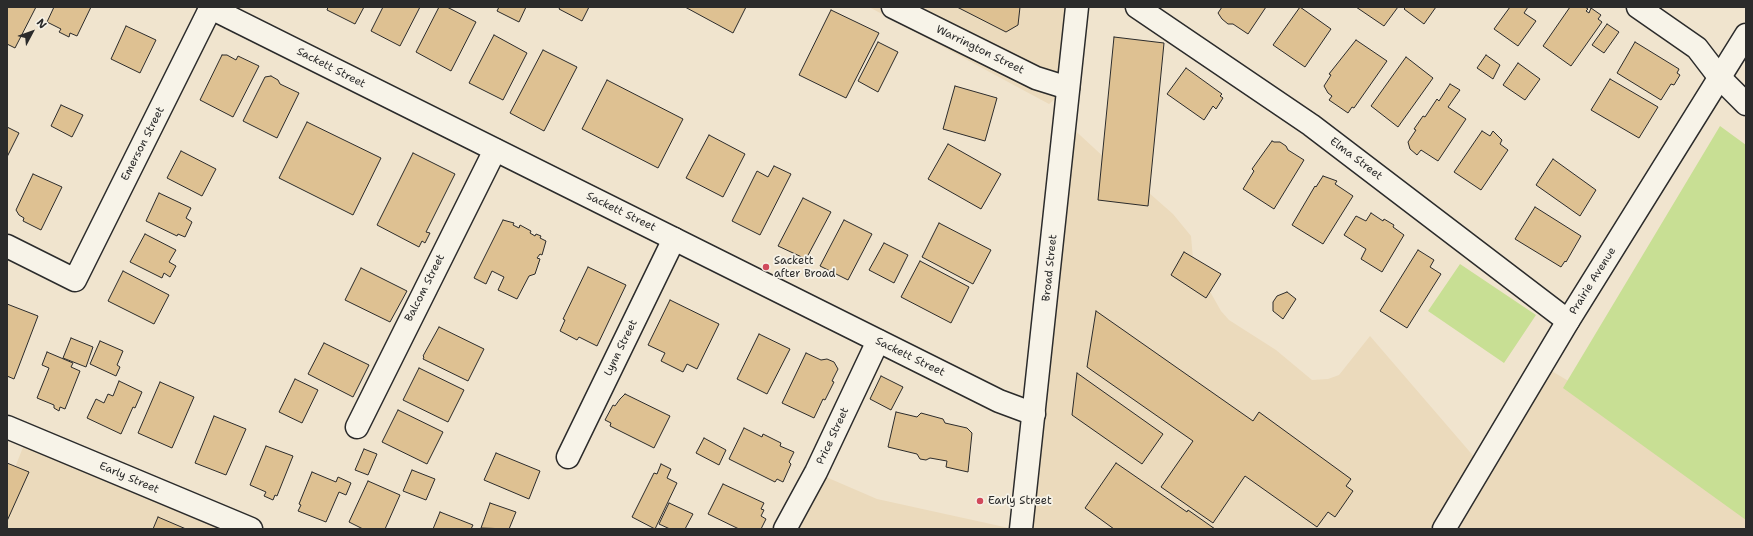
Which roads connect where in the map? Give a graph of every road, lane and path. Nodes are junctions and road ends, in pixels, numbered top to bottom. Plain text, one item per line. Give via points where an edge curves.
1 (210, 7) edge
2 (893, 7) edge
3 (1078, 7) edge
4 (1137, 7) edge
5 (1638, 7) edge
6 (1746, 35) edge
7 (1720, 78) junction
8 (1068, 88) junction
9 (1746, 104) edge
10 (495, 150) junction
11 (674, 239) junction
12 (7, 246) edge
13 (1568, 321) junction
14 (878, 341) junction
15 (1034, 414) junction
16 (7, 427) edge
17 (357, 428) dead end
18 (568, 457) dead end
19 (251, 529) edge
20 (785, 529) edge
21 (1021, 529) edge
22 (1444, 529) edge

1 - 10 street, Sackett Street
1 - 12 street, Emerson Street via 74,280
2 - 8 street, Warrington Street via 1036,78
3 - 8 street, Broad Street
4 - 13 street, Elma Street via 1311,125
5 - 7 street via 1697,48
6 - 7 street, Prairie Avenue
7 - 9 street
7 - 13 street, Prairie Avenue
8 - 15 street, Broad Street
10 - 11 street, Sackett Street
10 - 17 street, Balcom Street
11 - 14 street, Sackett Street
11 - 18 street, Lynn Street
13 - 22 street, Prairie Avenue
14 - 15 street, Sackett Street via 999,401
14 - 20 street, Price Street via 816,472
15 - 21 street, Broad Street
16 - 19 street, Early Street

